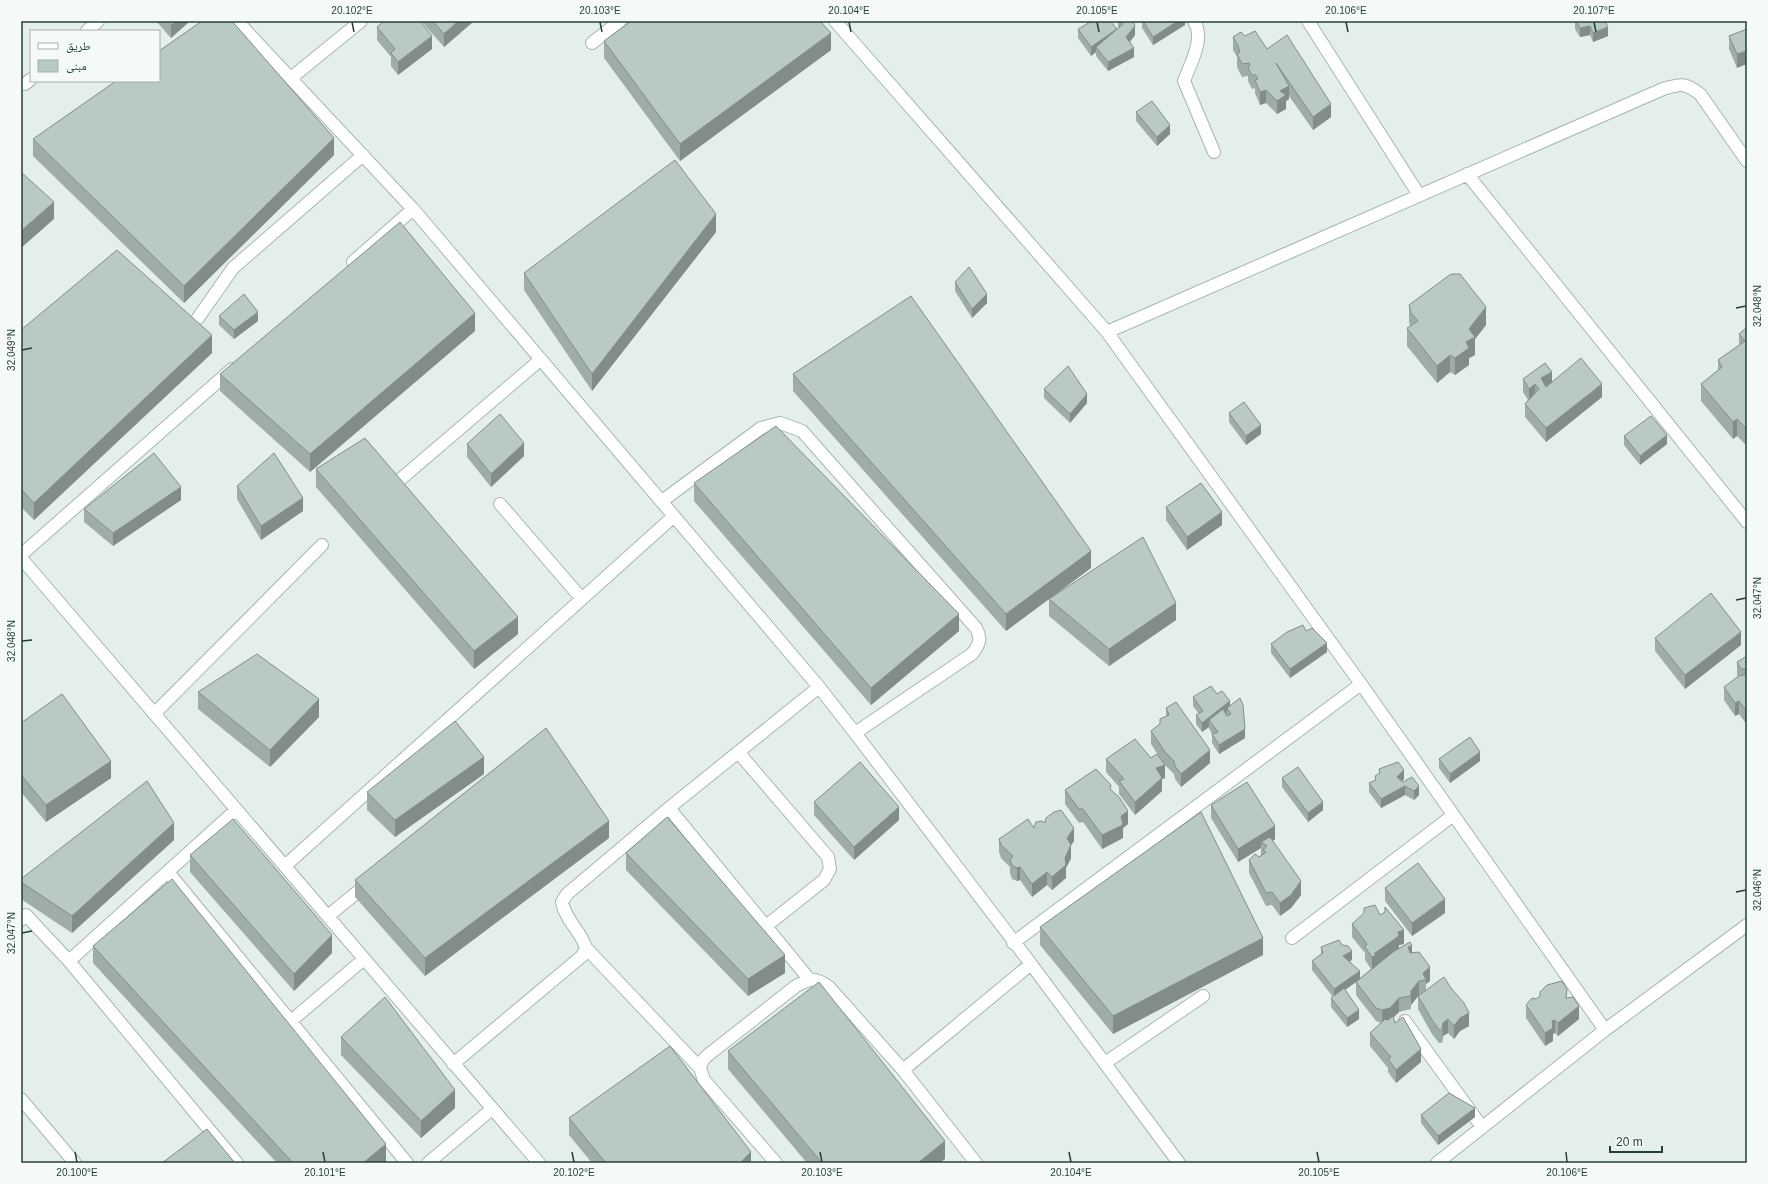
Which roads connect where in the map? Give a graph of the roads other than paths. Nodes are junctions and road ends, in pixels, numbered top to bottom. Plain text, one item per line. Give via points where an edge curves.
1 (98, 21) edge
2 (237, 21) edge
3 (361, 21) edge
4 (620, 21) edge
5 (835, 21) edge
6 (1194, 21) edge
7 (1308, 21) edge
8 (88, 30) edge
9 (592, 43) dead end
10 (290, 78) junction
11 (1214, 152) dead end
12 (363, 155) junction
13 (1747, 161) edge
14 (1467, 174) junction
15 (1419, 195) junction
16 (413, 209) junction
17 (342, 272) edge
18 (198, 318) dead end
19 (1107, 332) junction
20 (540, 360) junction
21 (241, 361) edge
22 (395, 484) edge
23 (662, 501) junction
24 (500, 504) dead end
25 (674, 516) junction
26 (1747, 522) edge
27 (322, 544) dead end
28 (21, 556) edge
29 (582, 598) junction
30 (1360, 684) junction
31 (819, 687) junction
32 (154, 714) junction
33 (855, 733) junction
34 (738, 752) junction
35 (668, 808) junction
36 (236, 810) junction
37 (1452, 816) junction
38 (286, 865) junction
39 (168, 872) junction
40 (378, 876) edge
41 (23, 914) edge
42 (328, 916) junction
43 (1747, 925) edge
44 (766, 926) junction
45 (1292, 938) dead end
46 (1014, 943) junction
47 (586, 948) junction
48 (364, 959) junction
49 (69, 961) junction
50 (1031, 964) junction
51 (809, 979) junction
52 (1204, 996) dead end
53 (291, 1021) junction
54 (1405, 1021) edge
55 (1605, 1030) junction
56 (1105, 1063) junction
57 (453, 1064) junction
58 (700, 1068) junction
59 (903, 1070) junction
60 (21, 1099) edge
61 (492, 1109) junction
62 (1482, 1127) junction
63 (974, 1162) edge
64 (74, 1163) edge
65 (237, 1163) edge
66 (407, 1163) edge
67 (428, 1163) edge
68 (540, 1163) edge
69 (776, 1163) edge
70 (1179, 1163) edge
71 (1437, 1163) edge

1 - 8 street
2 - 10 street
3 - 10 street
4 - 9 street
5 - 19 street
6 - 11 street via 1198,28 1198,44 1184,81
7 - 15 street
10 - 12 street
12 - 16 street
12 - 18 street via 233,268
13 - 14 street via 1700,94 1690,86 1681,84 1663,89
14 - 15 street
14 - 26 street
15 - 19 street
16 - 17 street
16 - 20 street
19 - 30 street
20 - 22 street
20 - 23 street
21 - 28 street
23 - 25 street
23 - 33 street via 761,428 780,422 795,428 802,431 976,628 980,636 979,645 972,654
24 - 29 street
25 - 29 street
25 - 31 street
27 - 32 street
28 - 32 street
29 - 38 street
30 - 37 street
30 - 46 street
31 - 33 street
31 - 34 street
32 - 36 street
33 - 46 street
34 - 35 street
34 - 44 street via 828,857 830,869 824,880
35 - 44 street
35 - 47 street via 567,894 562,902 563,911 584,940
36 - 38 street
36 - 39 street
37 - 45 street
37 - 55 street
38 - 42 street
39 - 49 street
39 - 53 street
40 - 42 street
41 - 49 street
42 - 48 street
43 - 55 street
44 - 51 street
46 - 50 street
47 - 57 street via 582,956
47 - 58 street
48 - 53 street
48 - 57 street
49 - 65 street
50 - 56 street
50 - 59 street
51 - 58 street via 796,986 708,1055
51 - 59 street via 820,980 829,987
52 - 56 street
53 - 66 street
54 - 62 street
55 - 62 street
56 - 70 street
57 - 61 street
58 - 69 street via 704,1080
59 - 63 street
60 - 64 street
61 - 67 street
61 - 68 street
62 - 71 street

